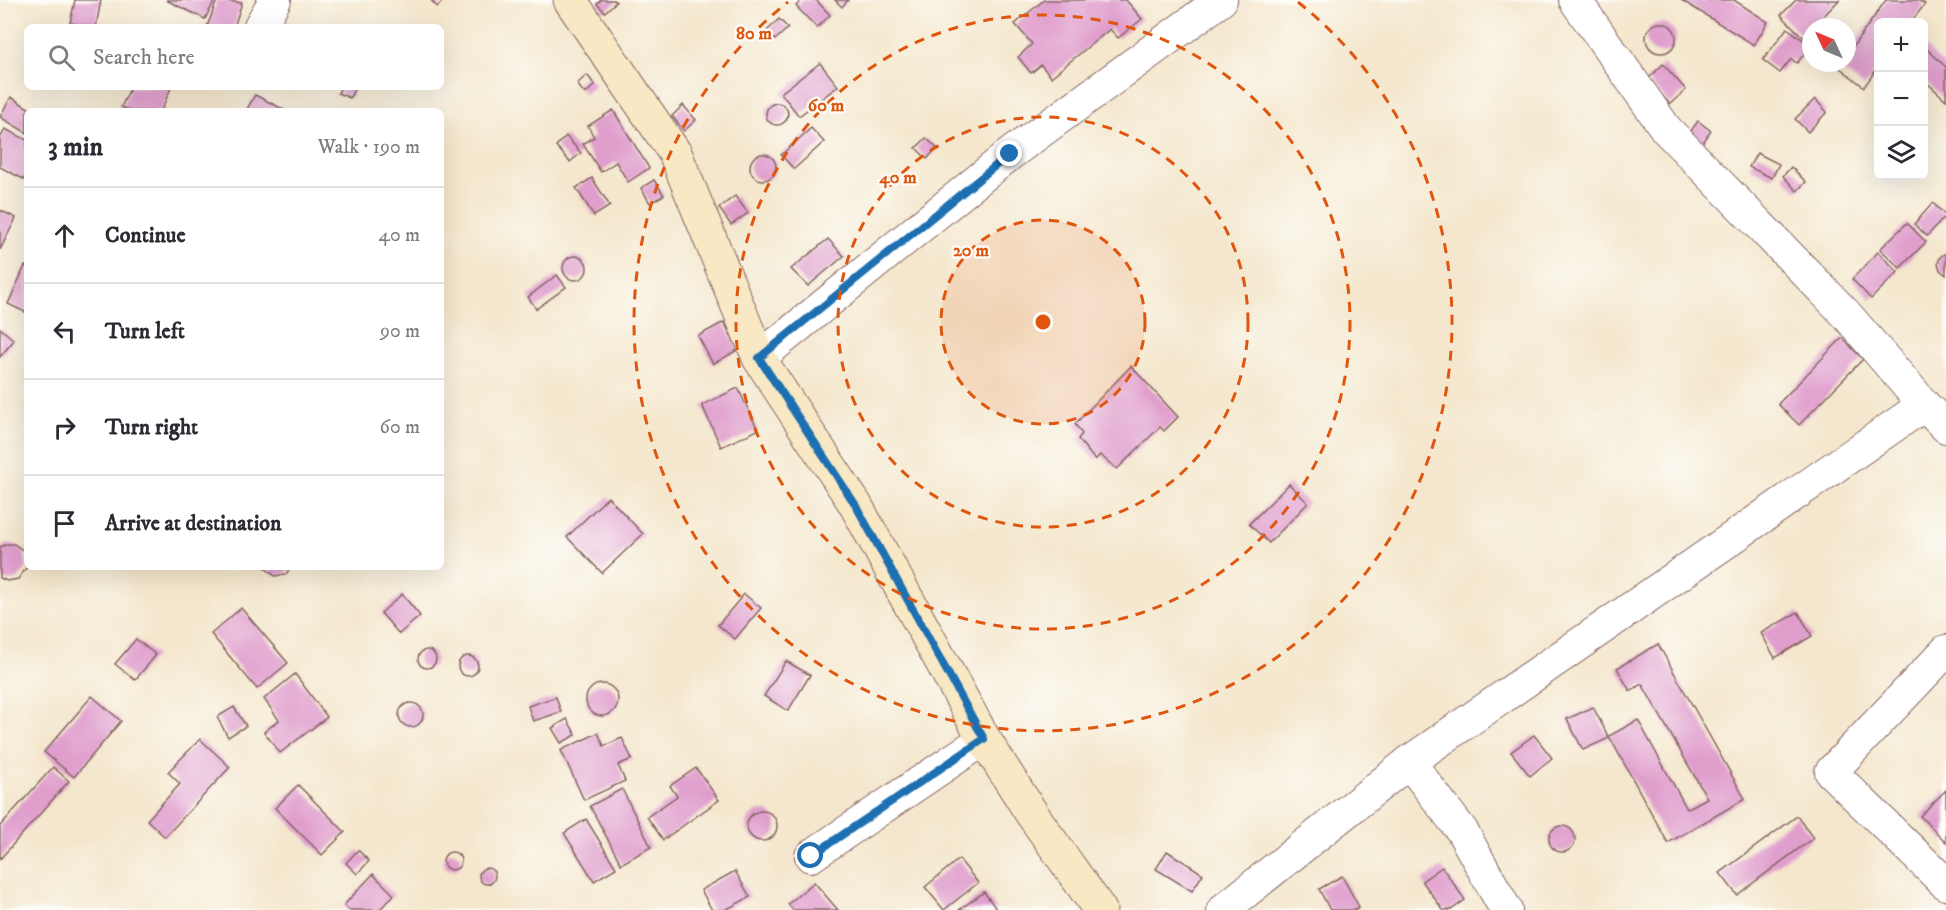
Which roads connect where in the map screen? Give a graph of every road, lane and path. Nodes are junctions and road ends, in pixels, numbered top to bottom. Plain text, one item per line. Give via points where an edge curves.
1 (275, 0) edge
2 (570, 0) edge
3 (1221, 0) edge
4 (1575, 0) edge
5 (261, 24) edge
6 (759, 358) junction
7 (1924, 405) junction
8 (1946, 427) edge
9 (1946, 651) edge
10 (984, 739) junction
11 (1409, 762) junction
12 (811, 856) dead end
13 (1946, 884) edge
14 (1100, 910) edge
15 (1223, 910) edge
16 (1506, 910) edge

1 - 5 street
2 - 6 street via 675,153
3 - 6 street via 1010,154
4 - 7 street via 1666,129 1846,314
6 - 10 street via 855,504
7 - 8 street
7 - 11 street
9 - 13 street via 1831,772
10 - 12 street
10 - 14 street
11 - 15 street
11 - 16 street via 1462,831

